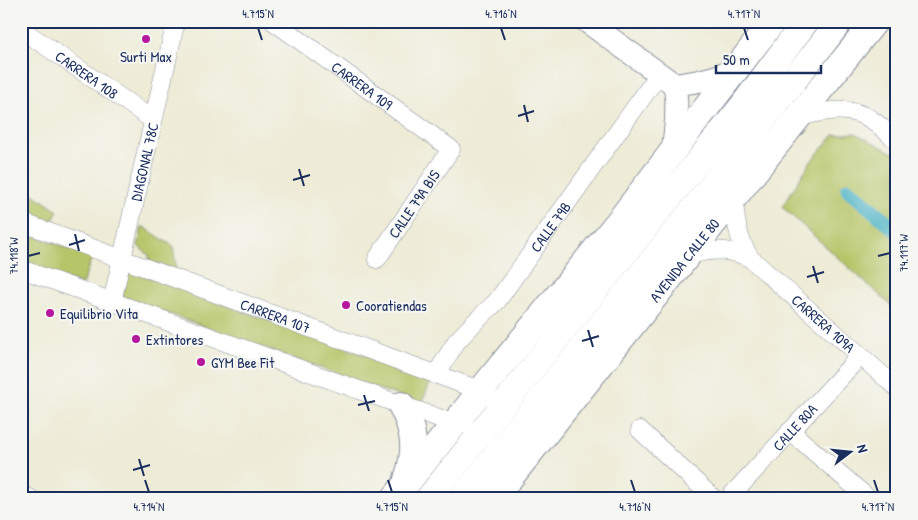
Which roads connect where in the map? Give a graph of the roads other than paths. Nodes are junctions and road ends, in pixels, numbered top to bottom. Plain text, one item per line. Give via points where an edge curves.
1 (176, 21) edge
2 (273, 21) edge
3 (586, 21) edge
4 (773, 21) edge
5 (806, 21) edge
6 (840, 21) edge
7 (875, 21) edge
8 (21, 29) edge
9 (738, 67) junction
10 (667, 79) junction
11 (799, 117) junction
12 (153, 120) junction
13 (897, 141) edge
14 (450, 149) joint
15 (672, 153) junction
16 (734, 198) junction
17 (668, 199) junction
18 (623, 216) junction
19 (21, 222) edge
20 (688, 255) junction
21 (122, 258) junction
22 (750, 258) junction
23 (376, 259) dead end
24 (21, 269) edge
25 (112, 302) junction
26 (860, 356) junction
27 (436, 375) junction
28 (897, 388) edge
29 (480, 391) junction
30 (400, 405) junction
31 (493, 417) junction
32 (557, 420) junction
33 (455, 423) junction
34 (519, 426) junction
35 (640, 430) dead end
36 (790, 430) junction
37 (400, 491) edge
38 (21, 494) edge
39 (31, 499) edge
40 (428, 499) edge
41 (461, 499) edge
42 (493, 499) edge
43 (714, 499) edge
44 (728, 499) edge
45 (868, 499) edge

1 - 12 street, DIAGONAL 78C
2 - 14 street, CARRERA 109
3 - 10 main road
4 - 9 highway
5 - 17 highway
6 - 34 highway, AVENIDA CALLE 80
7 - 11 highway, AVENIDA CALLE 80
8 - 12 street, CARRERA 108
9 - 10 main road via 699,81
9 - 15 highway
10 - 15 main road via 677,114
10 - 27 street, CALLE 79B via 498,301 456,342
11 - 13 street via 837,109 856,112 872,120
11 - 16 highway, AVENIDA CALLE 80
12 - 21 street, DIAGONAL 78C
14 - 23 street, CALLE 79A BIS
15 - 18 highway
16 - 20 highway, AVENIDA CALLE 80
16 - 22 street, CARRERA 109A via 737,230
17 - 18 highway
17 - 31 highway
18 - 29 highway
19 - 21 street, CARRERA 107
20 - 22 street, CARRERA 109A via 720,250
20 - 32 highway, AVENIDA CALLE 80
21 - 25 street, DIAGONAL 78C
21 - 27 street, CARRERA 107
22 - 26 street, CARRERA 109A
24 - 25 street
25 - 30 street
26 - 28 street, CARRERA 109A
26 - 36 street, CALLE 80A
27 - 29 street, CARRERA 107
29 - 31 street, CARRERA 107
29 - 33 highway
30 - 33 street
30 - 37 highway via 411,427 414,454
31 - 33 street via 472,426
31 - 34 street, CARRERA 107
31 - 34 street
31 - 40 highway
32 - 34 street
32 - 42 highway, AVENIDA CALLE 80
33 - 37 highway
34 - 41 highway, AVENIDA CALLE 80
35 - 43 street
36 - 44 street, CALLE 80A
36 - 45 street
38 - 39 street

